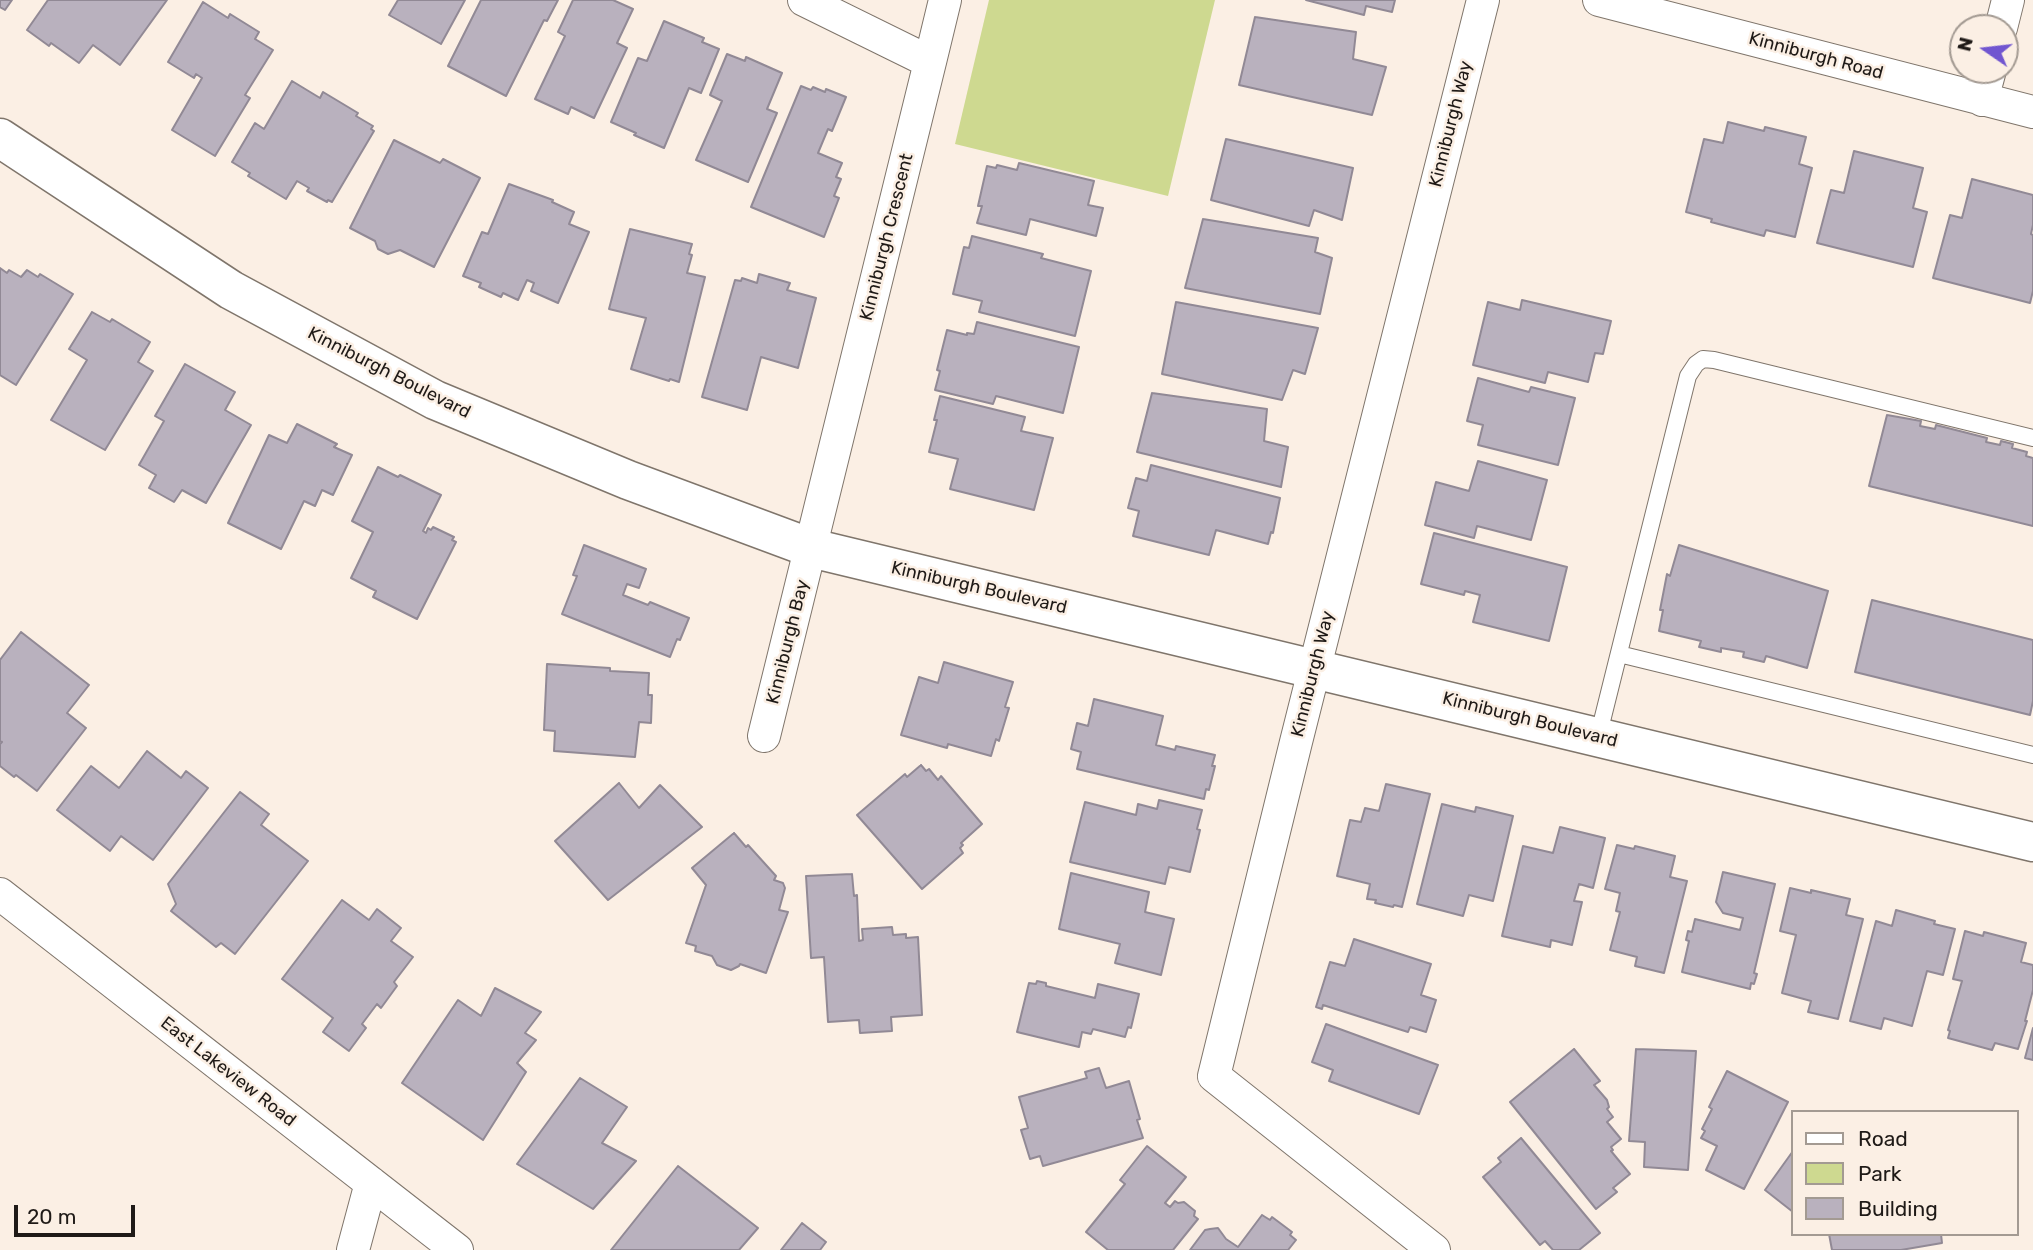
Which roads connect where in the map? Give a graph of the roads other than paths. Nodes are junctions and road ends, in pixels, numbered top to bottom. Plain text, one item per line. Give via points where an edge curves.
1 (804, 0) edge
2 (945, 0) edge
3 (1483, 0) edge
4 (1599, 0) edge
5 (930, 62) junction
6 (1986, 85) edge
7 (2033, 112) edge
8 (0, 138) edge
9 (2033, 438) edge
10 (811, 548) junction
11 (1619, 654) junction
12 (1314, 668) junction
13 (764, 736) dead end
14 (1598, 737) junction
15 (2033, 755) edge
16 (2033, 842) edge
17 (0, 894) edge
18 (371, 1183) junction
19 (353, 1250) edge
20 (457, 1250) edge
21 (1434, 1250) edge

1 - 5 street
2 - 5 street, Kinniburgh Crescent
3 - 12 street, Kinniburgh Way
4 - 6 street, Kinniburgh Road
5 - 10 street, Kinniburgh Crescent
6 - 7 street, Kinniburgh Road
8 - 10 street, Kinniburgh Boulevard via 231,290 435,400 628,480
9 - 11 lane via 1703,359 1688,376
10 - 12 street, Kinniburgh Boulevard
10 - 13 street, Kinniburgh Bay
11 - 14 lane
11 - 15 lane
12 - 14 street, Kinniburgh Boulevard
12 - 21 street, Kinniburgh Way via 1214,1076
14 - 16 street, Kinniburgh Boulevard
17 - 18 street, East Lakeview Road
18 - 19 street
18 - 20 street, East Lakeview Road

